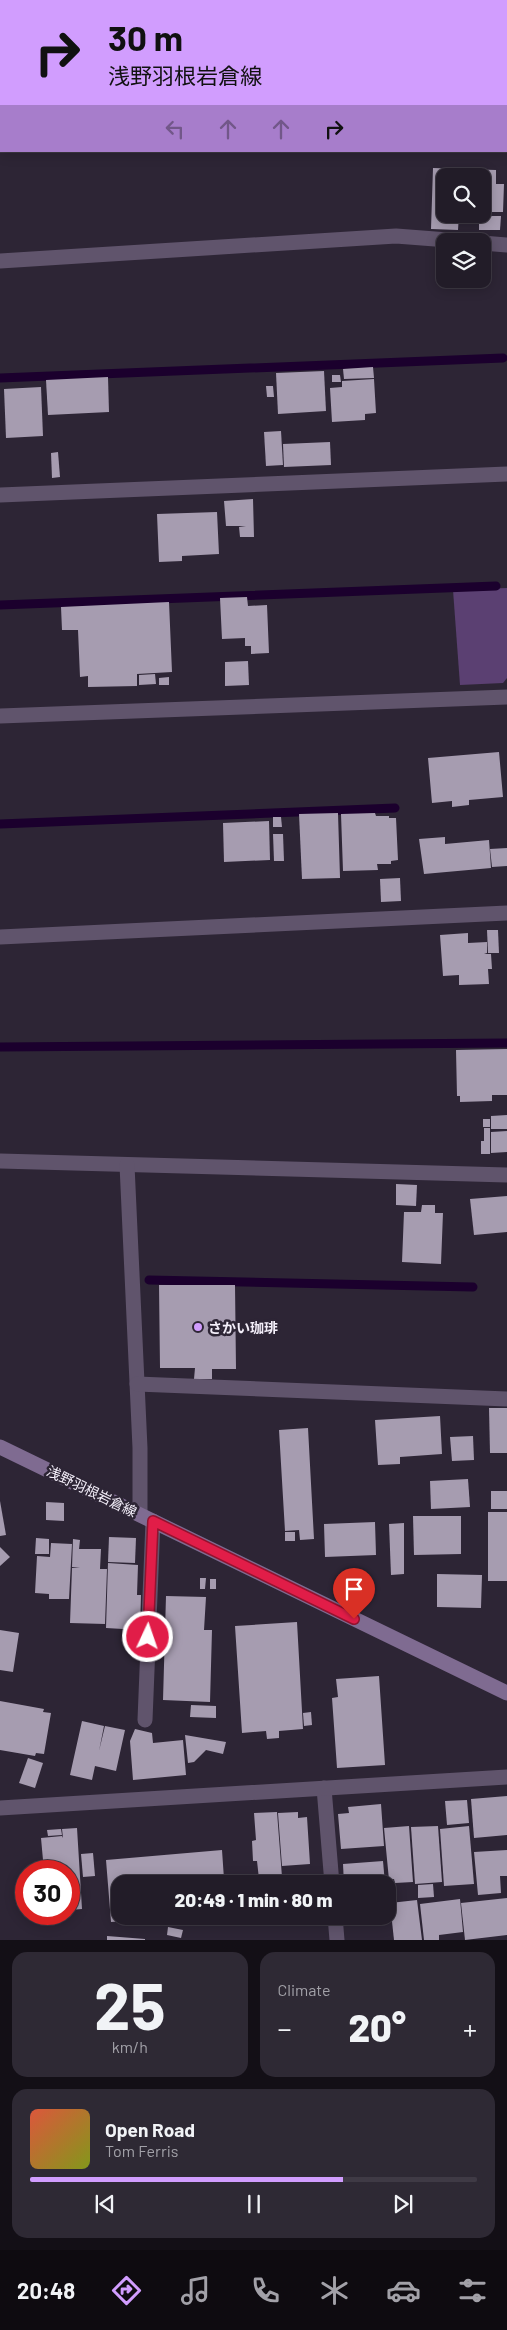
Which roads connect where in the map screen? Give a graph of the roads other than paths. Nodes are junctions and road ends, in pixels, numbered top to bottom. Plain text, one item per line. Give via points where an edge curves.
1 (436, 239) edge
2 (491, 244) edge
3 (507, 245) edge
4 (0, 261) edge
5 (507, 474) edge
6 (0, 495) edge
7 (507, 697) edge
8 (0, 716) edge
9 (507, 913) edge
10 (0, 937) edge
11 (0, 1161) edge
12 (127, 1165) junction
13 (507, 1176) edge
14 (137, 1384) junction
15 (507, 1399) edge
16 (0, 1447) edge
17 (146, 1518) junction
18 (507, 1693) edge
19 (145, 1720) dead end
20 (507, 1778) edge
21 (324, 1788) junction
22 (0, 1808) edge
23 (331, 1875) edge
24 (336, 1925) edge
25 (337, 1940) edge

1 - 4 street via 396,236
2 - 3 street
5 - 6 street
7 - 8 street
9 - 10 street
11 - 12 street
12 - 13 street
12 - 14 street
14 - 15 street
14 - 17 street
16 - 17 main road, 浅野羽根岩倉線
17 - 18 main road, 浅野羽根岩倉線
17 - 19 street
20 - 21 street
21 - 22 street
21 - 23 street
24 - 25 street

